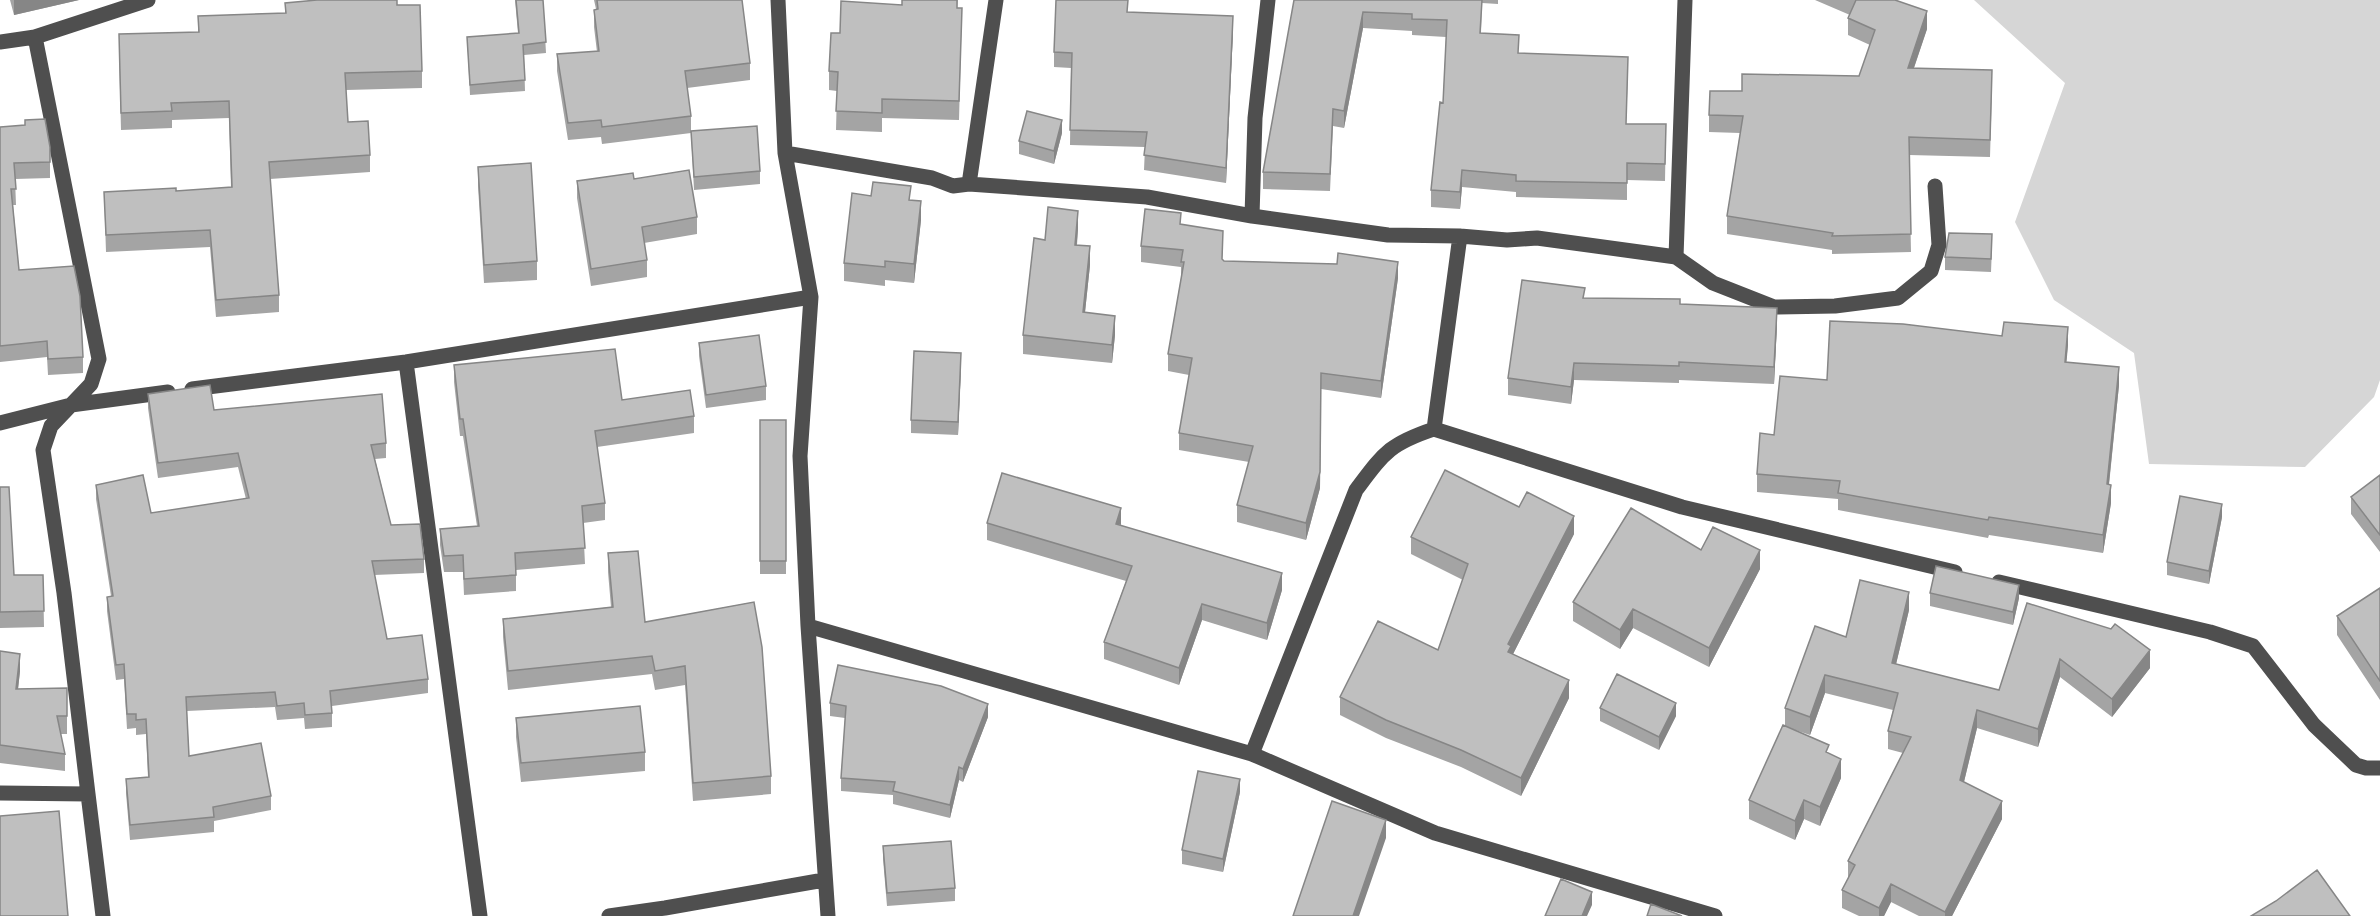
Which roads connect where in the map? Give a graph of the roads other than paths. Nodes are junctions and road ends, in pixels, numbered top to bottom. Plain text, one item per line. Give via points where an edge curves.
1 (147, 0) edge
2 (778, 0) edge
3 (996, 0) edge
4 (1268, 0) edge
5 (1685, 0) edge
6 (35, 36) junction
7 (0, 42) edge
8 (785, 153) junction
9 (969, 184) junction
10 (1935, 186) dead end
11 (1252, 216) junction
12 (1460, 236) junction
13 (1676, 257) junction
14 (811, 297) junction
15 (406, 362) junction
16 (71, 405) junction
17 (0, 423) edge
18 (1434, 429) junction
19 (808, 626) junction
20 (1252, 754) junction
21 (2380, 768) edge
22 (0, 794) edge
23 (88, 794) junction
24 (824, 880) junction
25 (103, 916) edge
26 (480, 916) edge
27 (609, 916) edge
28 (828, 916) edge
29 (1715, 916) edge

1 - 6 street
2 - 8 street
3 - 9 street
4 - 11 street via 1255,118
5 - 13 street
6 - 7 street
6 - 16 street via 99,359 91,384
8 - 9 street via 932,178 953,186
8 - 14 street
9 - 11 street via 1147,197
10 - 13 street via 1939,245 1931,271 1898,298 1835,306 1773,307 1713,284
11 - 12 street via 1388,235
12 - 13 street via 1537,238
12 - 18 street
14 - 15 street
14 - 19 street via 800,456
15 - 16 street
15 - 26 street
16 - 17 street
16 - 23 street via 51,426 42,450
18 - 20 street via 1407,438 1384,453 1356,490
18 - 21 street via 1682,507 2210,632 2253,646 2314,725 2356,765
19 - 20 street
19 - 24 street
20 - 29 street via 1436,833
22 - 23 street
23 - 25 street
24 - 27 street
24 - 28 street

